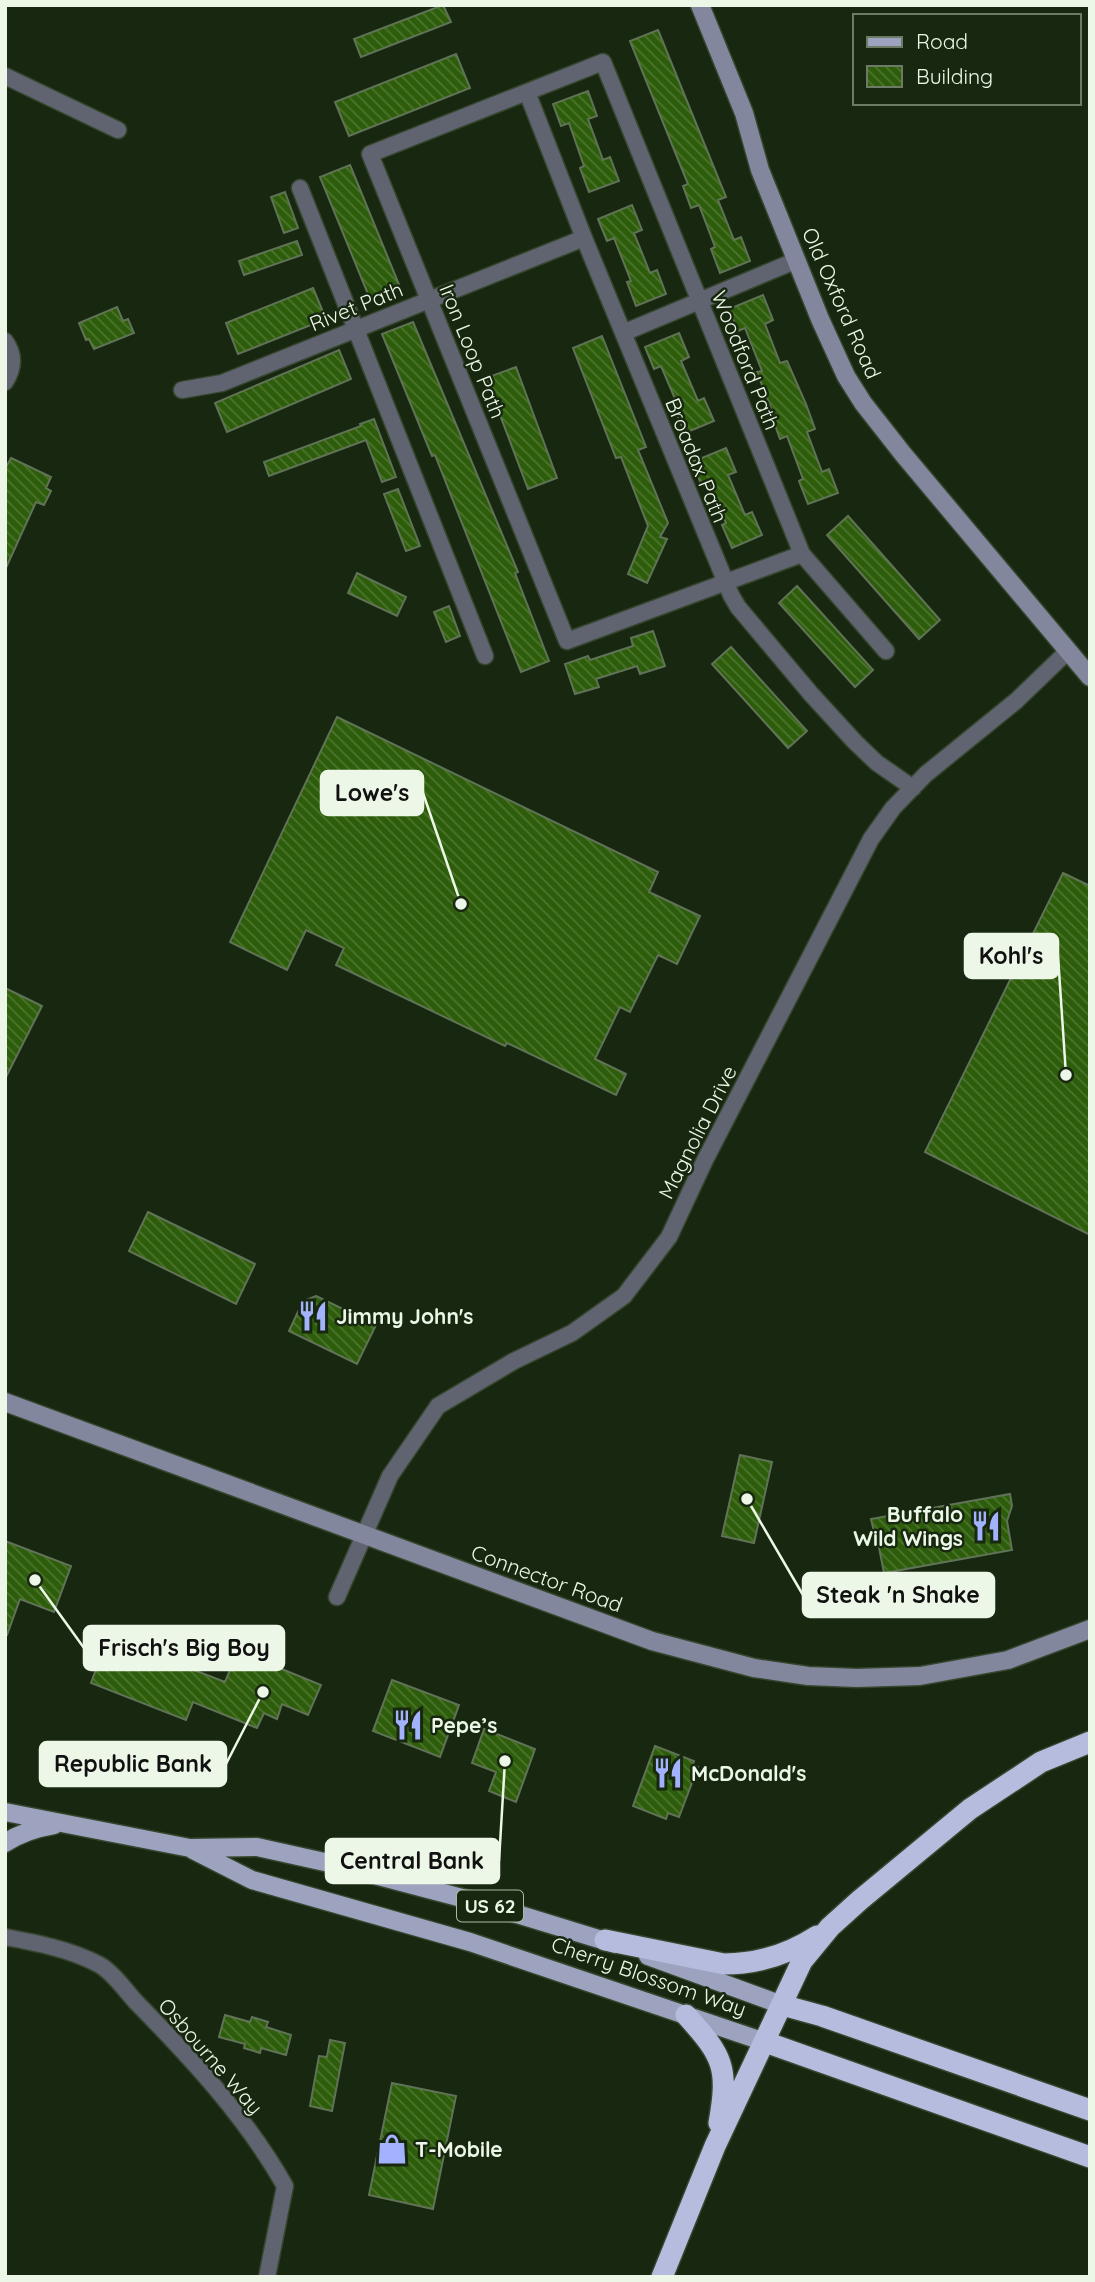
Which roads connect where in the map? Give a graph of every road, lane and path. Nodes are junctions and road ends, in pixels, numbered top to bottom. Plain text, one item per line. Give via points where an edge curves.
1 (700, 5) edge
2 (603, 62) joint
3 (5, 76) edge
4 (527, 92) junction
5 (118, 130) dead end
6 (300, 188) dead end
7 (584, 238) junction
8 (797, 260) junction
9 (430, 298) junction
10 (699, 301) junction
11 (355, 329) junction
12 (623, 333) junction
13 (5, 341) edge
14 (5, 382) edge
15 (183, 390) dead end
16 (802, 554) junction
17 (725, 584) junction
18 (886, 651) dead end
19 (1068, 652) junction
20 (485, 656) dead end
21 (1090, 677) edge
22 (913, 788) junction
23 (5, 1402) edge
24 (365, 1535) junction
25 (337, 1597) dead end
26 (1090, 1629) edge
27 (1090, 1742) edge
28 (5, 1812) edge
29 (63, 1824) junction
30 (5, 1843) edge
31 (190, 1848) junction
32 (830, 1927) junction
33 (5, 1937) edge
34 (605, 1940) junction
35 (782, 2005) junction
36 (686, 2015) junction
37 (765, 2042) junction
38 (1090, 2110) edge
39 (715, 2146) junction
40 (1090, 2157) edge
41 (267, 2277) edge
42 (662, 2277) edge

1 - 8 main road, Old Oxford Road
2 - 4 street, Iron Loop Path
2 - 10 street, Woodford Path
3 - 5 street
4 - 7 street, Broadax Path
4 - 9 street, Iron Loop Path via 370,153
6 - 11 street
7 - 9 street, Rivet Path
7 - 12 street, Broadax Path
8 - 10 street
8 - 19 main road, Old Oxford Road via 833,348 863,403
9 - 11 street, Rivet Path
9 - 17 street, Iron Loop Path via 567,641
10 - 12 street
10 - 16 street, Woodford Path
11 - 15 street, Rivet Path via 222,383
11 - 20 street
12 - 17 street, Broadax Path
13 - 14 street via 13,364
16 - 17 street
16 - 18 street, Woodford Path
17 - 22 street, Broadax Path via 738,607 846,733 877,763
19 - 21 main road, Old Oxford Road
19 - 22 street, Magnolia Drive
22 - 24 street, Magnolia Drive via 871,839 669,1237 624,1296 572,1333 438,1406 390,1475
23 - 24 main road, Connector Road
24 - 25 street, Magnolia Drive
24 - 26 main road, Connector Road via 652,1641 754,1668 808,1676 920,1676 1007,1660
27 - 32 highway via 1041,1762 970,1809
28 - 29 main road, Cherry Blossom Way / US 62
29 - 30 main road via 38,1828
29 - 31 main road, Cherry Blossom Way / US 62
31 - 34 main road, Cherry Blossom Way / US 62 via 257,1847 282,1852
31 - 36 main road, Cherry Blossom Way / US 62 via 252,1880 470,1942
32 - 34 highway via 787,1952 740,1964
32 - 35 highway via 802,1961
33 - 41 street, Osbourne Way via 56,1947 101,1965 224,2099 285,2186
34 - 35 main road, Cherry Blossom Way / US 62
35 - 37 highway
35 - 38 highway, Cherry Blossom Way / US 62
36 - 37 main road, Cherry Blossom Way / US 62
36 - 39 highway via 713,2045 724,2074
37 - 39 highway
37 - 40 highway, Cherry Blossom Way / US 62
39 - 42 highway

